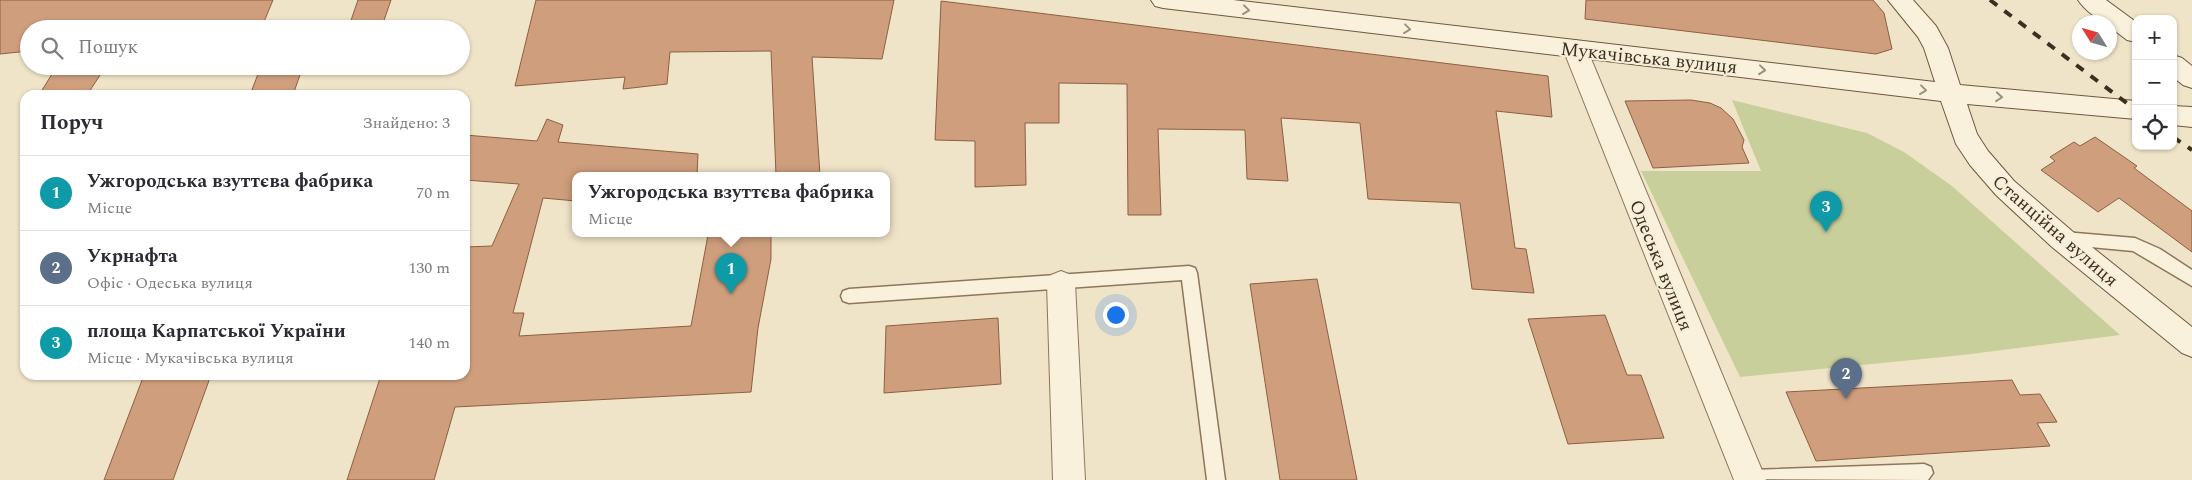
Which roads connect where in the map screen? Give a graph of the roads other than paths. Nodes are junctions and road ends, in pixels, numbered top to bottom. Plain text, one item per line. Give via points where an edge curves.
1 (1163, 0) edge
2 (1900, 0) edge
3 (2090, 0) edge
4 (2132, 31) edge
5 (1575, 49) junction
6 (2177, 67) edge
7 (2192, 79) edge
8 (1951, 93) junction
9 (2132, 110) edge
10 (2177, 115) edge
11 (2192, 117) edge
12 (2062, 239) junction
13 (2192, 279) edge
14 (1062, 283) junction
15 (849, 296) dead end
16 (2192, 344) edge
17 (1924, 473) dead end
18 (1750, 479) edge
19 (1070, 480) edge
20 (1216, 480) edge

1 -> 5 main road, Мукачівська вулиця
2 - 8 main road, Станційна вулиця via 1936,48
3 - 4 main road
5 -> 8 main road, Мукачівська вулиця
5 - 18 main road, Одеська вулиця
6 - 7 main road
8 -> 9 main road, Мукачівська вулиця
8 - 12 main road, Станційна вулиця via 1965,137 1978,158 2005,188
10 - 11 main road
12 - 13 lane via 2135,246 2154,254
12 - 16 main road, Станційна вулиця
14 - 15 lane
14 - 19 main road
14 - 20 lane via 1190,274
17 - 18 lane

